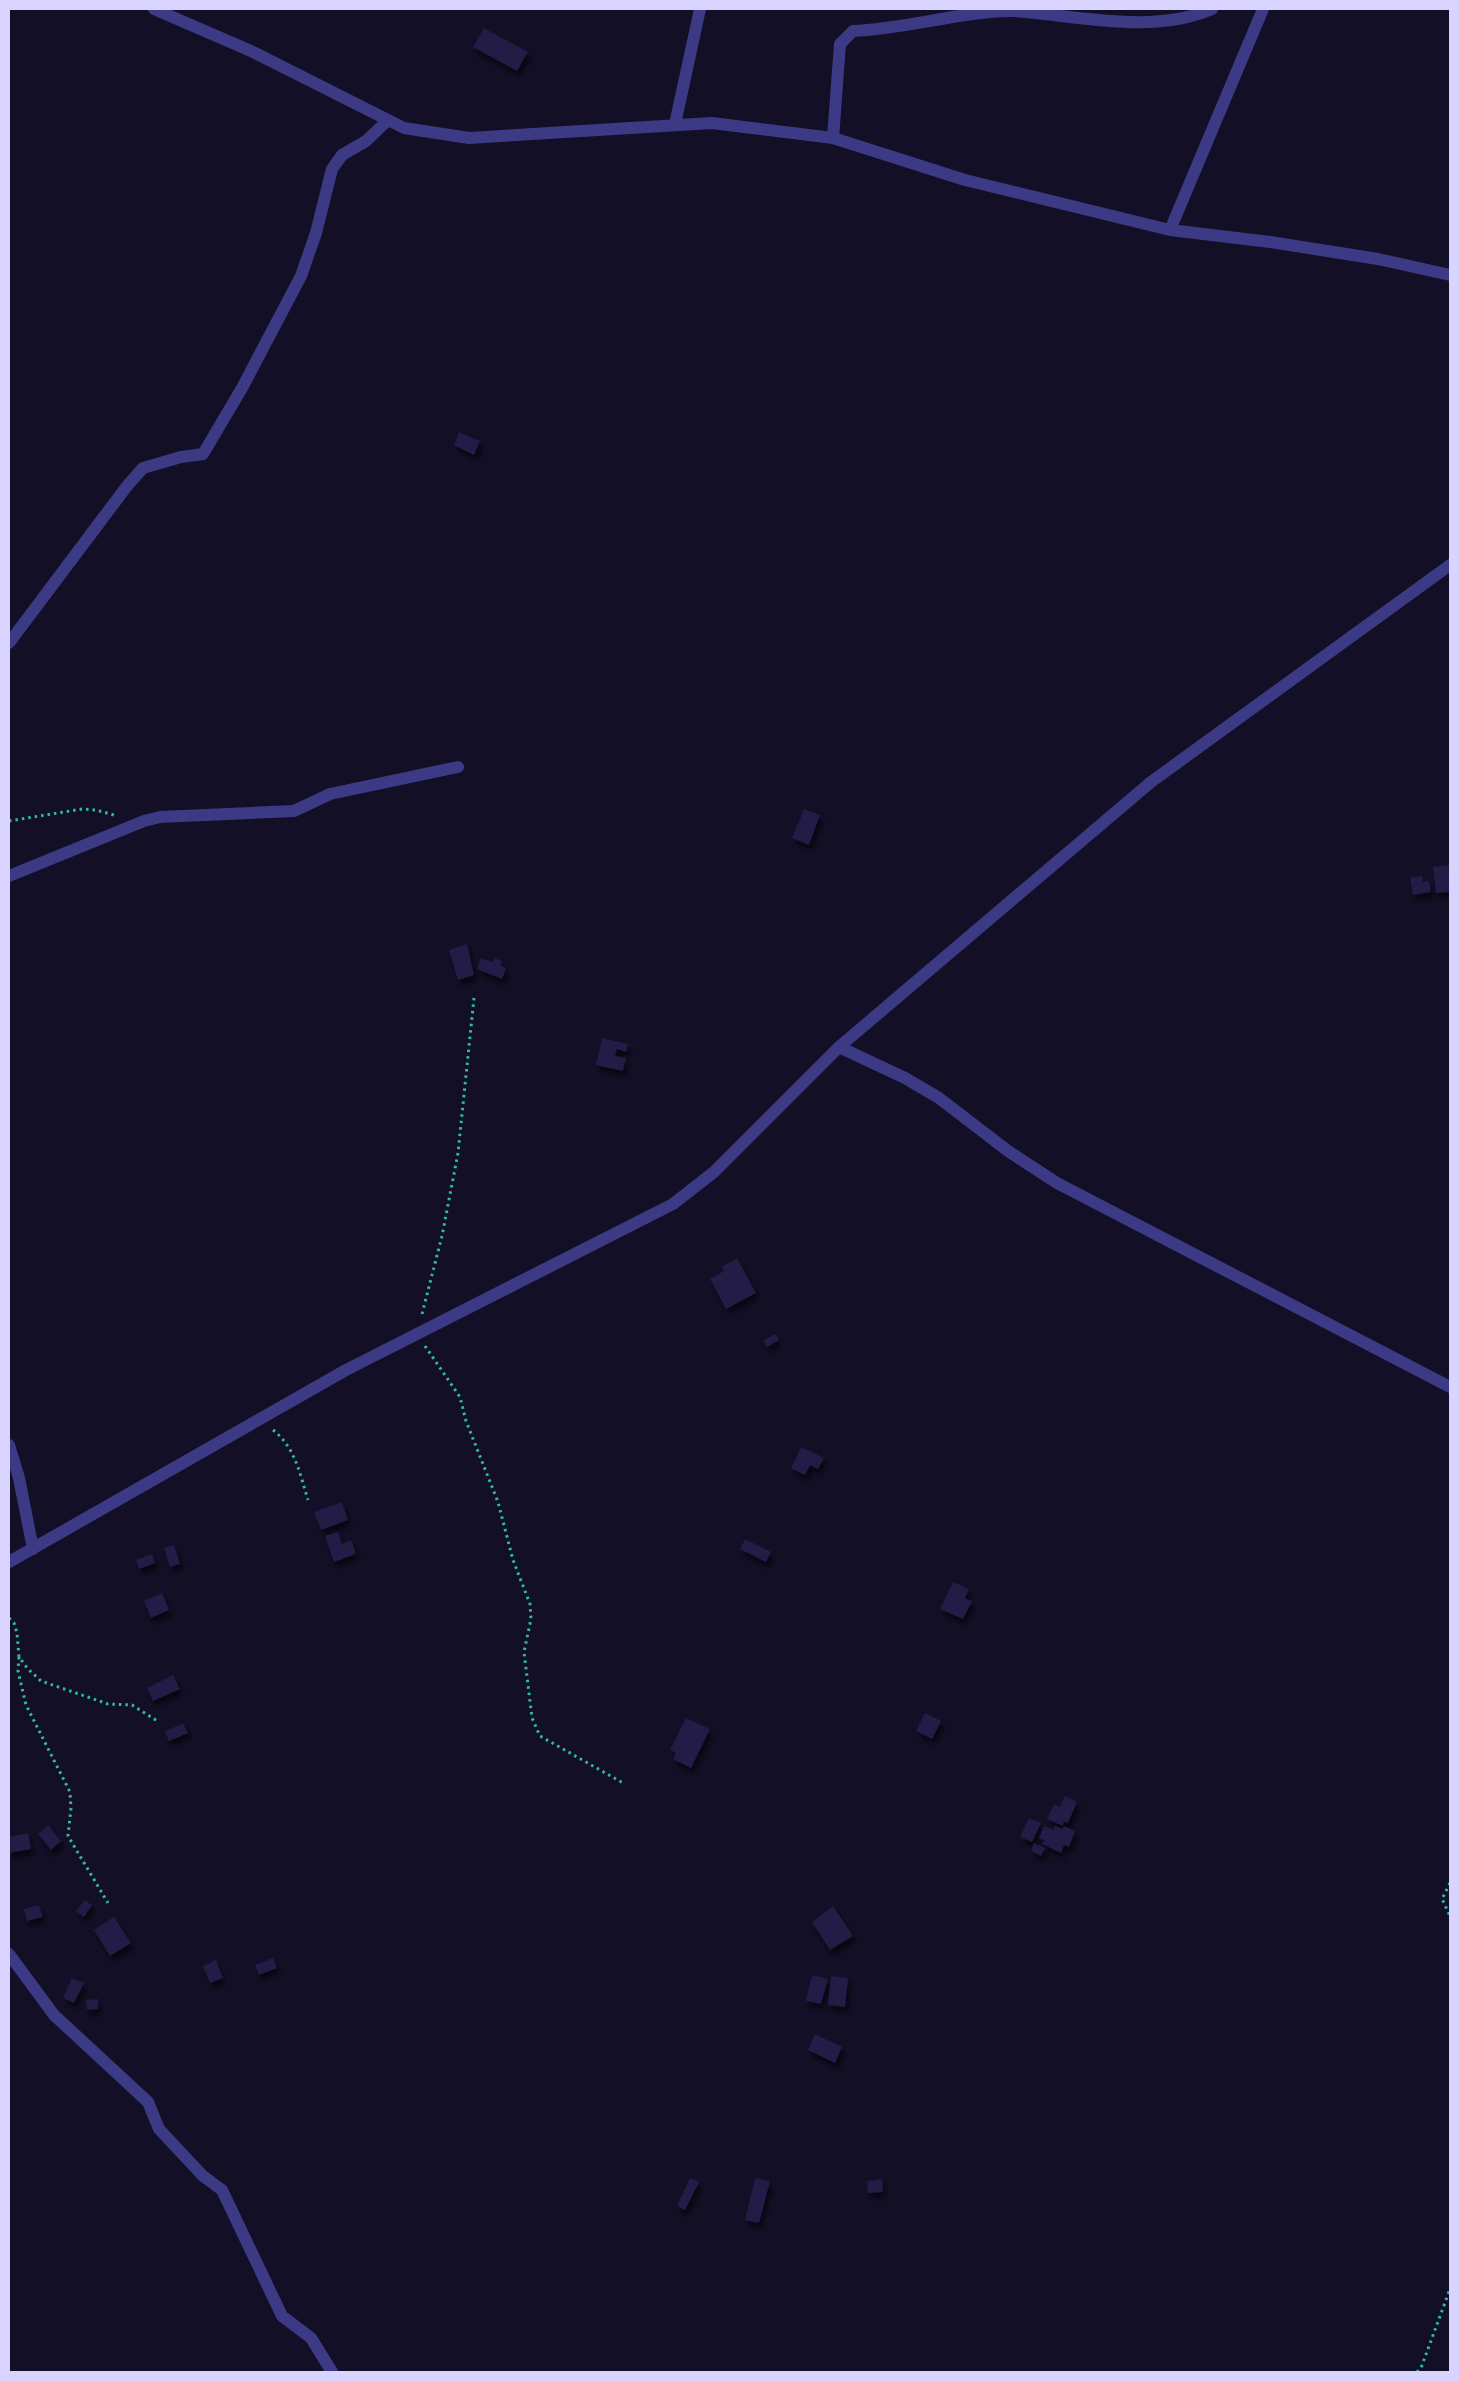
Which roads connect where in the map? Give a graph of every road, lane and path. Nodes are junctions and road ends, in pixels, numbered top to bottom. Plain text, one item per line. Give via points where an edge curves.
1 (154, 9) edge
2 (700, 9) edge
3 (1212, 9) edge
4 (1263, 9) edge
5 (387, 121) junction
6 (675, 124) junction
7 (833, 138) junction
8 (1170, 230) junction
9 (1450, 275) edge
10 (1450, 565) edge
11 (9, 643) edge
12 (458, 766) dead end
13 (9, 821) edge
14 (144, 821) junction
15 (9, 876) edge
16 (474, 998) dead end
17 (839, 1047) junction
18 (416, 1334) junction
19 (1450, 1387) edge
20 (260, 1420) junction
21 (9, 1445) edge
22 (308, 1500) dead end
23 (33, 1549) junction
24 (9, 1562) edge
25 (9, 1618) edge
26 (19, 1657) junction
27 (159, 1722) dead end
28 (624, 1784) dead end
29 (1450, 1882) edge
30 (108, 1902) dead end
31 (1450, 1916) edge
32 (9, 1954) edge
33 (1450, 2289) edge
34 (332, 2372) edge
35 (1417, 2372) edge

1 - 5 street via 251,51
2 - 6 street
3 - 7 street via 1160,21 1107,21 1013,11 957,16 886,30 852,31 840,44
4 - 8 street
5 - 6 street via 404,128 469,138
5 - 11 street via 366,141 342,155 332,169 301,276 203,454 143,468
6 - 7 street via 712,123
7 - 8 street via 965,180
8 - 9 street via 1378,259
10 - 17 street via 1152,782
12 - 14 street via 330,794 294,811 160,817
13 - 14 path via 82,809
14 - 15 street
16 - 18 path via 458,1153 442,1236
17 - 18 street via 714,1172 673,1204
17 - 19 street via 939,1098 1008,1151 1057,1183
18 - 20 street
18 - 28 path via 460,1397 530,1604 531,1619 524,1652 532,1718 540,1736
20 - 22 path via 285,1439
20 - 23 street
21 - 23 street
23 - 24 street
25 - 26 path via 17,1633
26 - 27 path via 41,1681 108,1704 132,1705
26 - 30 path via 18,1671 26,1705 70,1792 68,1836
29 - 31 path via 1442,1899
32 - 34 street via 54,2015 148,2102 159,2129 203,2176 222,2190 282,2316 311,2338
33 - 35 path

